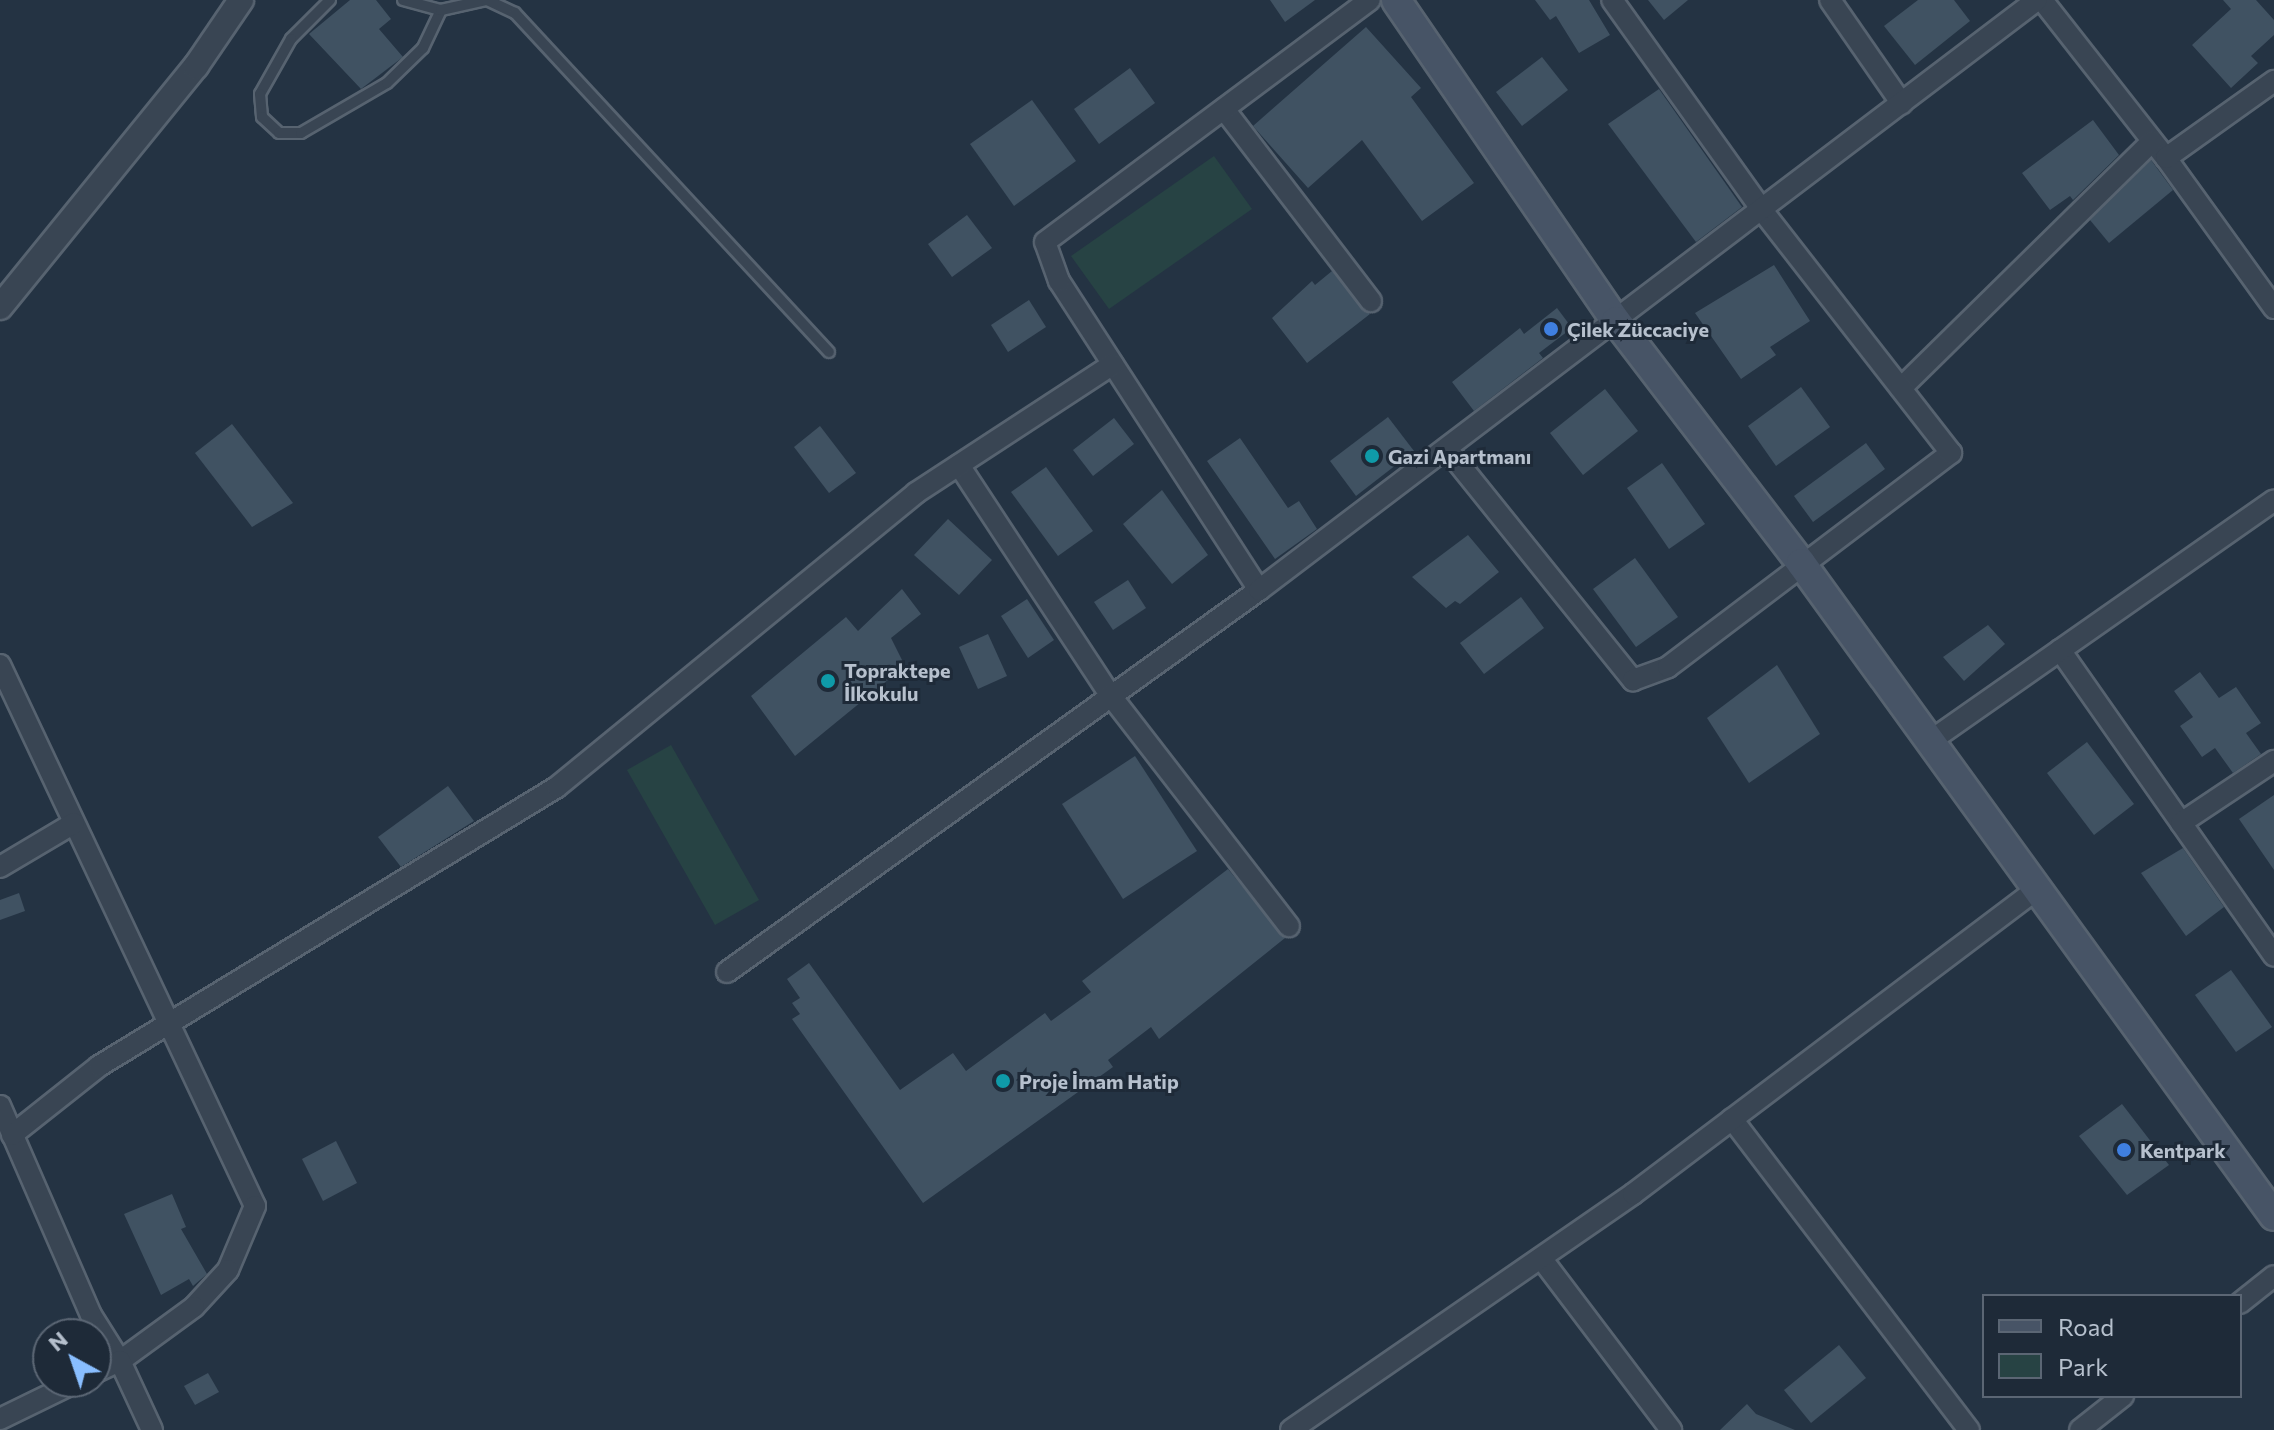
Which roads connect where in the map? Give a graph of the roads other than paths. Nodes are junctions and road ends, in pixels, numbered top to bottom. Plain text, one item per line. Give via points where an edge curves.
1 (241, 0) edge
2 (330, 0) edge
3 (403, 0) edge
4 (1370, 0) edge
5 (1396, 0) edge
6 (1612, 0) edge
7 (1830, 0) edge
8 (2040, 0) edge
9 (441, 10) junction
10 (2274, 81) edge
11 (1902, 104) junction
12 (1224, 109) junction
13 (2152, 141) junction
14 (2166, 158) junction
15 (1762, 210) junction
16 (1371, 301) dead end
17 (0, 307) edge
18 (2274, 308) edge
19 (1616, 321) junction
20 (829, 352) dead end
21 (1113, 364) junction
22 (1901, 388) junction
23 (1447, 449) junction
24 (959, 465) junction
25 (2274, 500) edge
26 (1801, 563) junction
27 (1259, 590) junction
28 (2060, 650) junction
29 (0, 665) edge
30 (1111, 696) junction
31 (1929, 742) junction
32 (2274, 761) edge
33 (74, 823) junction
34 (2181, 823) junction
35 (0, 867) edge
36 (2037, 889) junction
37 (1289, 926) dead end
38 (2274, 956) edge
39 (727, 972) dead end
40 (170, 1025) junction
41 (0, 1106) edge
42 (1732, 1119) junction
43 (12, 1135) junction
44 (2274, 1216) edge
45 (1541, 1258) junction
46 (2274, 1276) edge
47 (2242, 1301) edge
48 (120, 1361) junction
49 (112, 1365) edge
50 (43, 1398) edge
51 (2120, 1398) edge
52 (0, 1419) edge
53 (152, 1430) edge
54 (1291, 1430) edge
55 (1671, 1430) edge
56 (1969, 1430) edge
57 (2080, 1430) edge

1 - 17 street via 196,66
2 - 9 lane via 291,39 260,94 262,117 279,133 301,133 387,83 423,48
3 - 9 lane
4 - 12 street
5 - 19 main road
6 - 15 street
7 - 11 street
8 - 11 street
8 - 13 street
9 - 20 lane via 487,0 515,13
10 - 14 street
11 - 15 street
12 - 16 street
12 - 21 street via 1045,242 1059,281
13 - 14 street
13 - 22 street
14 - 18 street
15 - 19 street
15 - 22 street
19 - 23 street
19 - 26 main road
21 - 24 street
21 - 27 street
22 - 26 street via 1951,453
23 - 26 street via 1633,680 1668,667
23 - 27 street
24 - 30 street
24 - 40 street via 916,493 557,787
25 - 28 street
26 - 31 main road
27 - 30 street
28 - 31 street
28 - 34 street
29 - 33 street
30 - 37 street
30 - 39 street
31 - 36 main road
32 - 34 street
33 - 35 street
33 - 40 street
34 - 38 street
36 - 42 street
36 - 44 main road
40 - 43 street via 99,1066
40 - 48 street via 255,1206 228,1270 194,1307
41 - 43 street
42 - 45 street
42 - 56 street
43 - 48 street via 91,1315
45 - 54 street
45 - 55 street
46 - 47 street
48 - 49 street
48 - 53 street
50 - 52 street
51 - 57 street

